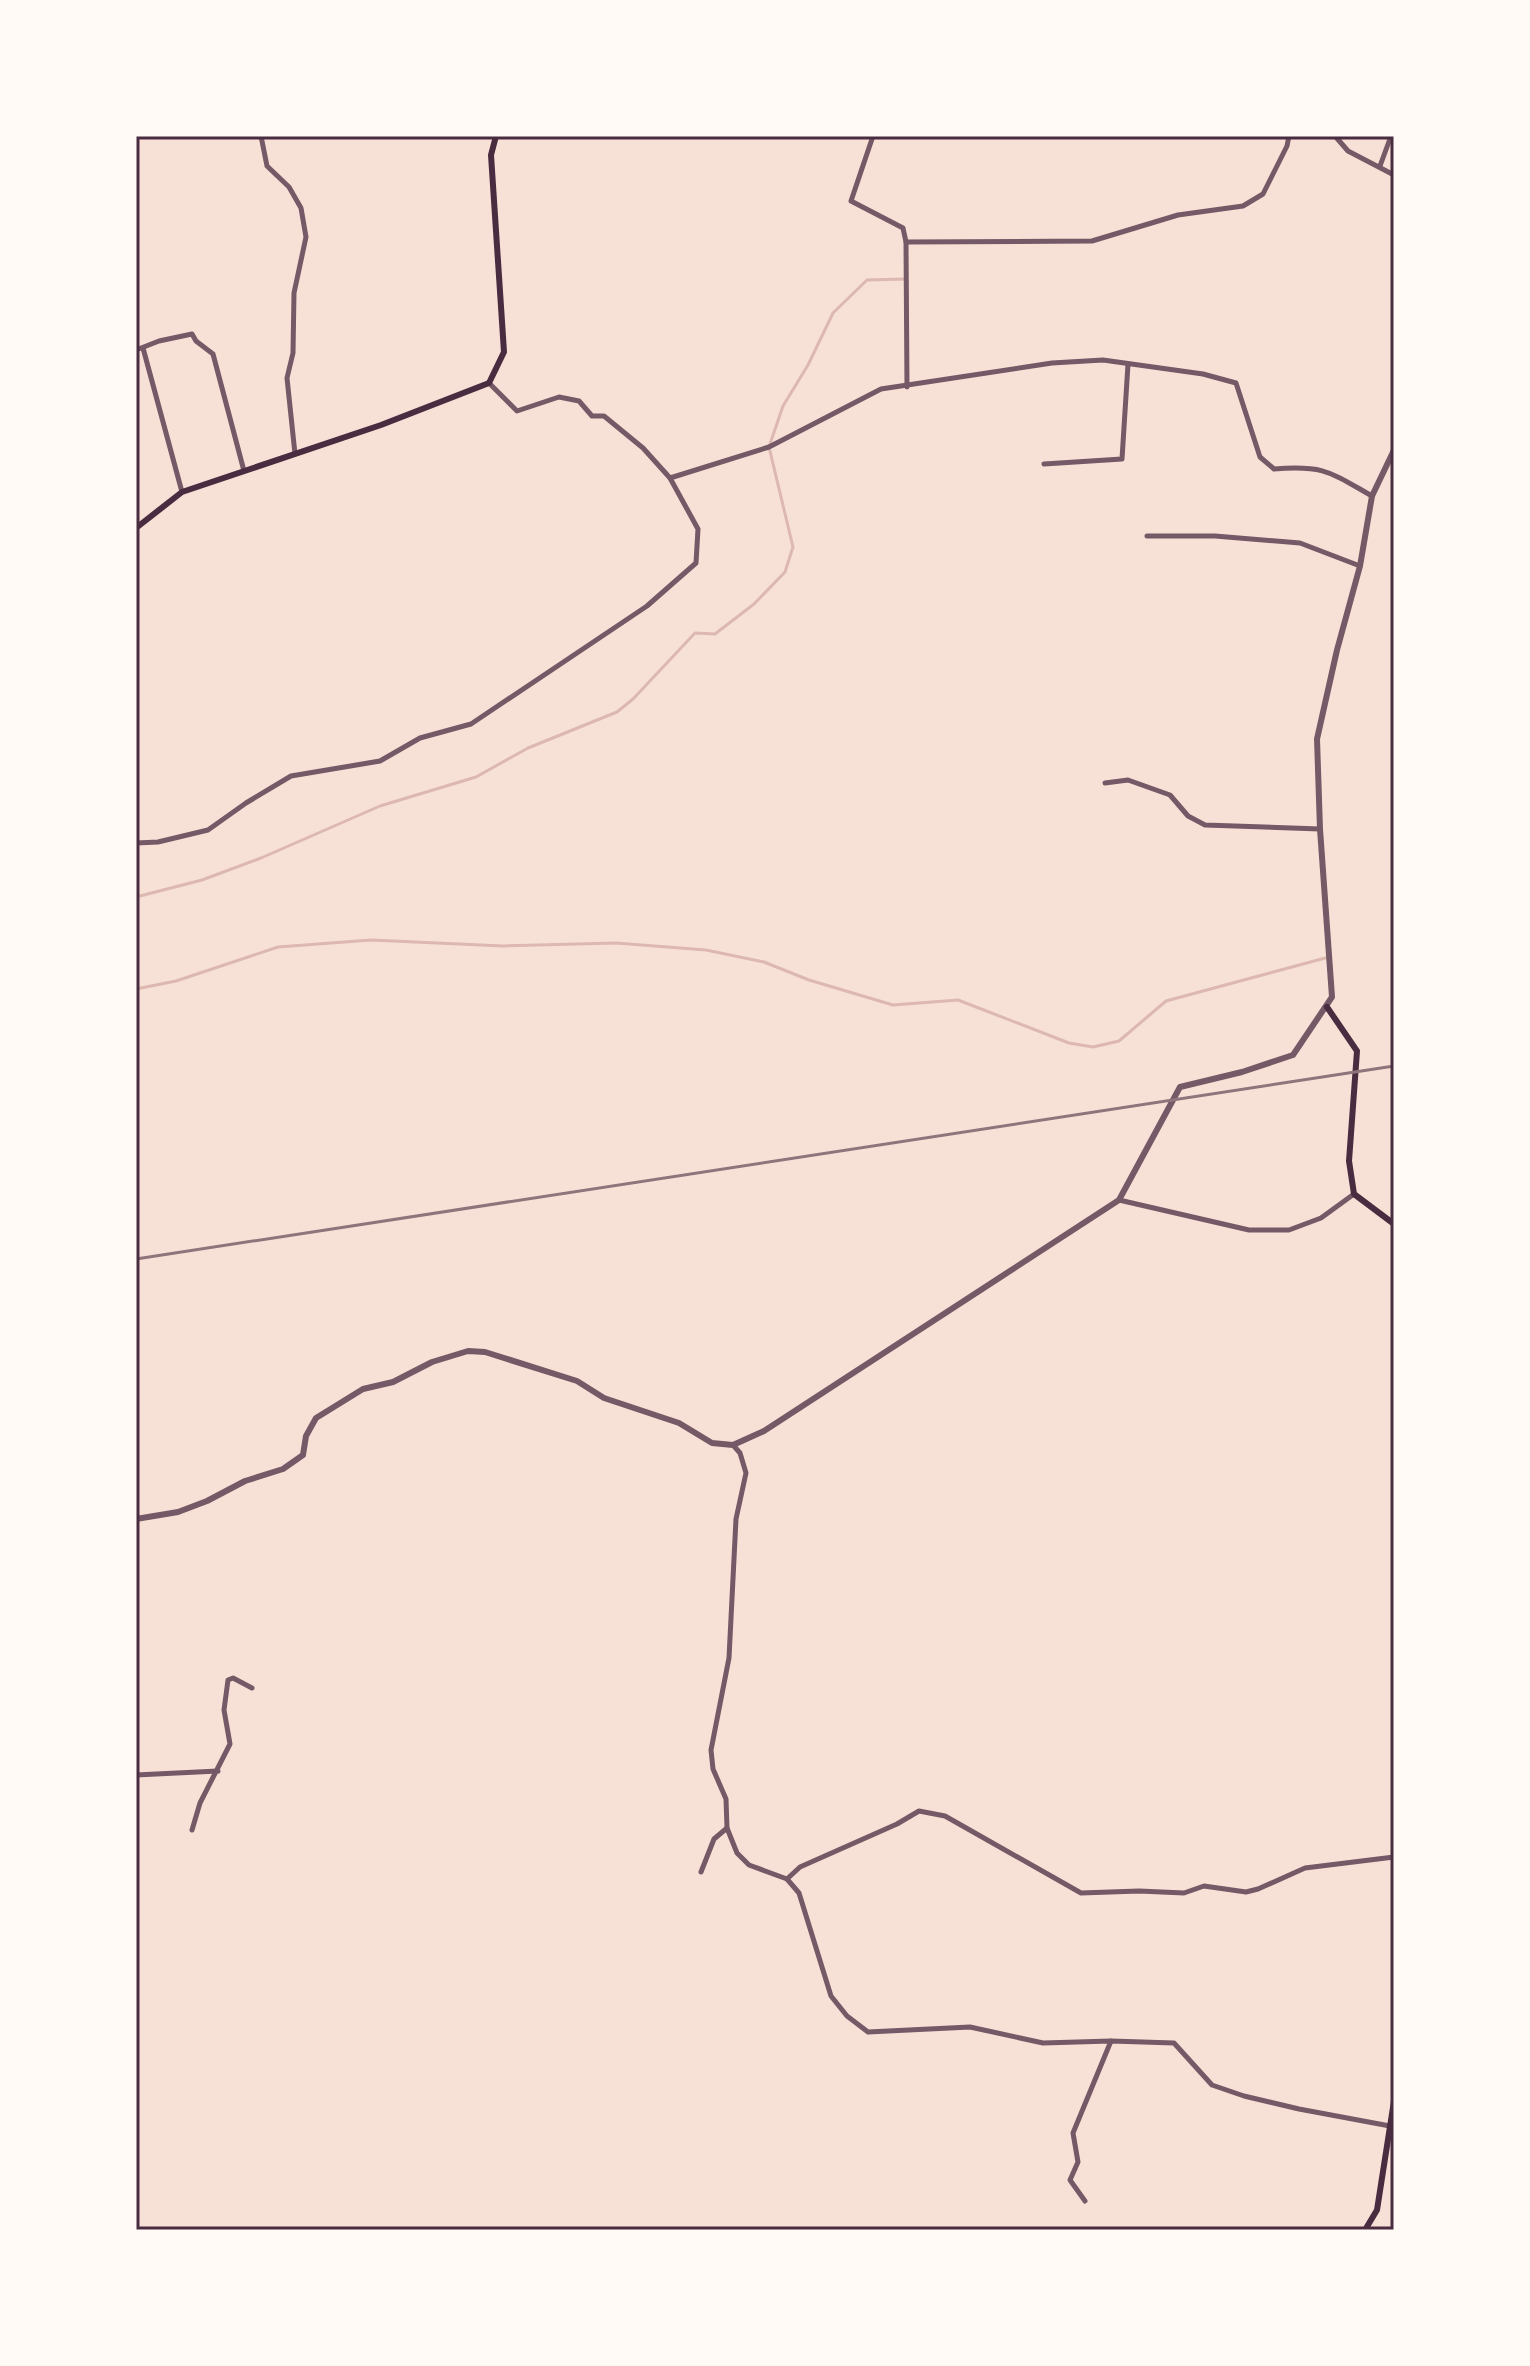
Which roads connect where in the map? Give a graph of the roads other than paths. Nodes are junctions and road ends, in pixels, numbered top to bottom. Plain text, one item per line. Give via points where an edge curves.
1 (261, 136) edge
2 (496, 136) edge
3 (873, 136) edge
4 (1289, 136) edge
5 (1335, 136) edge
6 (1391, 136) edge
7 (1380, 166) junction
8 (1394, 175) edge
9 (906, 242) junction
10 (140, 349) edge
11 (1128, 364) junction
12 (489, 383) junction
13 (907, 387) junction
14 (1394, 450) edge
15 (295, 454) junction
16 (1044, 464) dead end
17 (244, 471) junction
18 (670, 478) junction
19 (182, 492) junction
20 (1372, 496) junction
21 (136, 528) edge
22 (1147, 536) dead end
23 (1360, 566) junction
24 (1105, 783) dead end
25 (1320, 829) junction
26 (136, 843) edge
27 (1327, 1007) junction
28 (1354, 1194) junction
29 (1119, 1200) junction
30 (1394, 1224) edge
31 (733, 1445) junction
32 (136, 1519) edge
33 (252, 1688) dead end
34 (218, 1771) junction
35 (136, 1775) edge
36 (727, 1828) junction
37 (192, 1830) dead end
38 (1394, 1857) edge
39 (701, 1872) dead end
40 (787, 1879) junction
41 (1111, 2041) junction
42 (1394, 2101) edge
43 (1390, 2126) junction
44 (1085, 2201) dead end
45 (1365, 2230) edge

1 - 15 street via 267,166 301,208 306,237 294,293 287,378
2 - 12 main road via 491,155 504,352
3 - 9 street via 851,201 903,228
4 - 9 street via 1263,194 1243,206 1178,215 1092,241
5 - 7 street via 1348,151
6 - 7 street
7 - 8 street
9 - 13 street
10 - 17 street via 192,334 213,354
10 - 19 street
11 - 13 street via 1052,363
11 - 16 street via 1122,459
11 - 20 street via 1236,383 1260,457 1274,469 1326,470
12 - 15 main road
12 - 18 street via 517,411 559,397 579,401 592,416 604,416 643,448
13 - 18 street via 881,389 769,447
14 - 20 street
15 - 17 main road
17 - 19 main road
18 - 26 street via 698,529 696,563 647,606 471,724 420,738 380,761 291,776 208,830
19 - 21 main road
20 - 23 street
22 - 23 street via 1300,543
23 - 25 street via 1317,739
24 - 25 street via 1128,780 1170,795 1188,816 1205,825
25 - 27 street via 1332,997
27 - 28 main road via 1357,1051 1349,1161
27 - 29 street via 1293,1055 1180,1087
28 - 29 street via 1321,1218 1289,1230 1249,1230
28 - 30 main road
29 - 31 street via 764,1431
31 - 32 street via 712,1443 679,1423 604,1398 577,1381 468,1351 363,1389 316,1418 303,1455 283,1469 178,1512
31 - 36 street via 746,1473 736,1519 729,1658 711,1750 726,1799
33 - 34 street via 228,1680 224,1710 230,1744
34 - 35 street
34 - 37 street
36 - 39 street via 714,1839
36 - 40 street via 737,1853 749,1865
38 - 40 street via 1305,1868 1246,1892 1204,1886 1184,1893 1081,1893 945,1816 919,1811 800,1867
40 - 41 street via 799,1893 831,1996 868,2032 970,2027 1043,2043
41 - 43 street via 1174,2043 1212,2085
41 - 44 street via 1073,2133 1078,2162 1070,2180
42 - 43 main road
43 - 45 main road via 1377,2210

